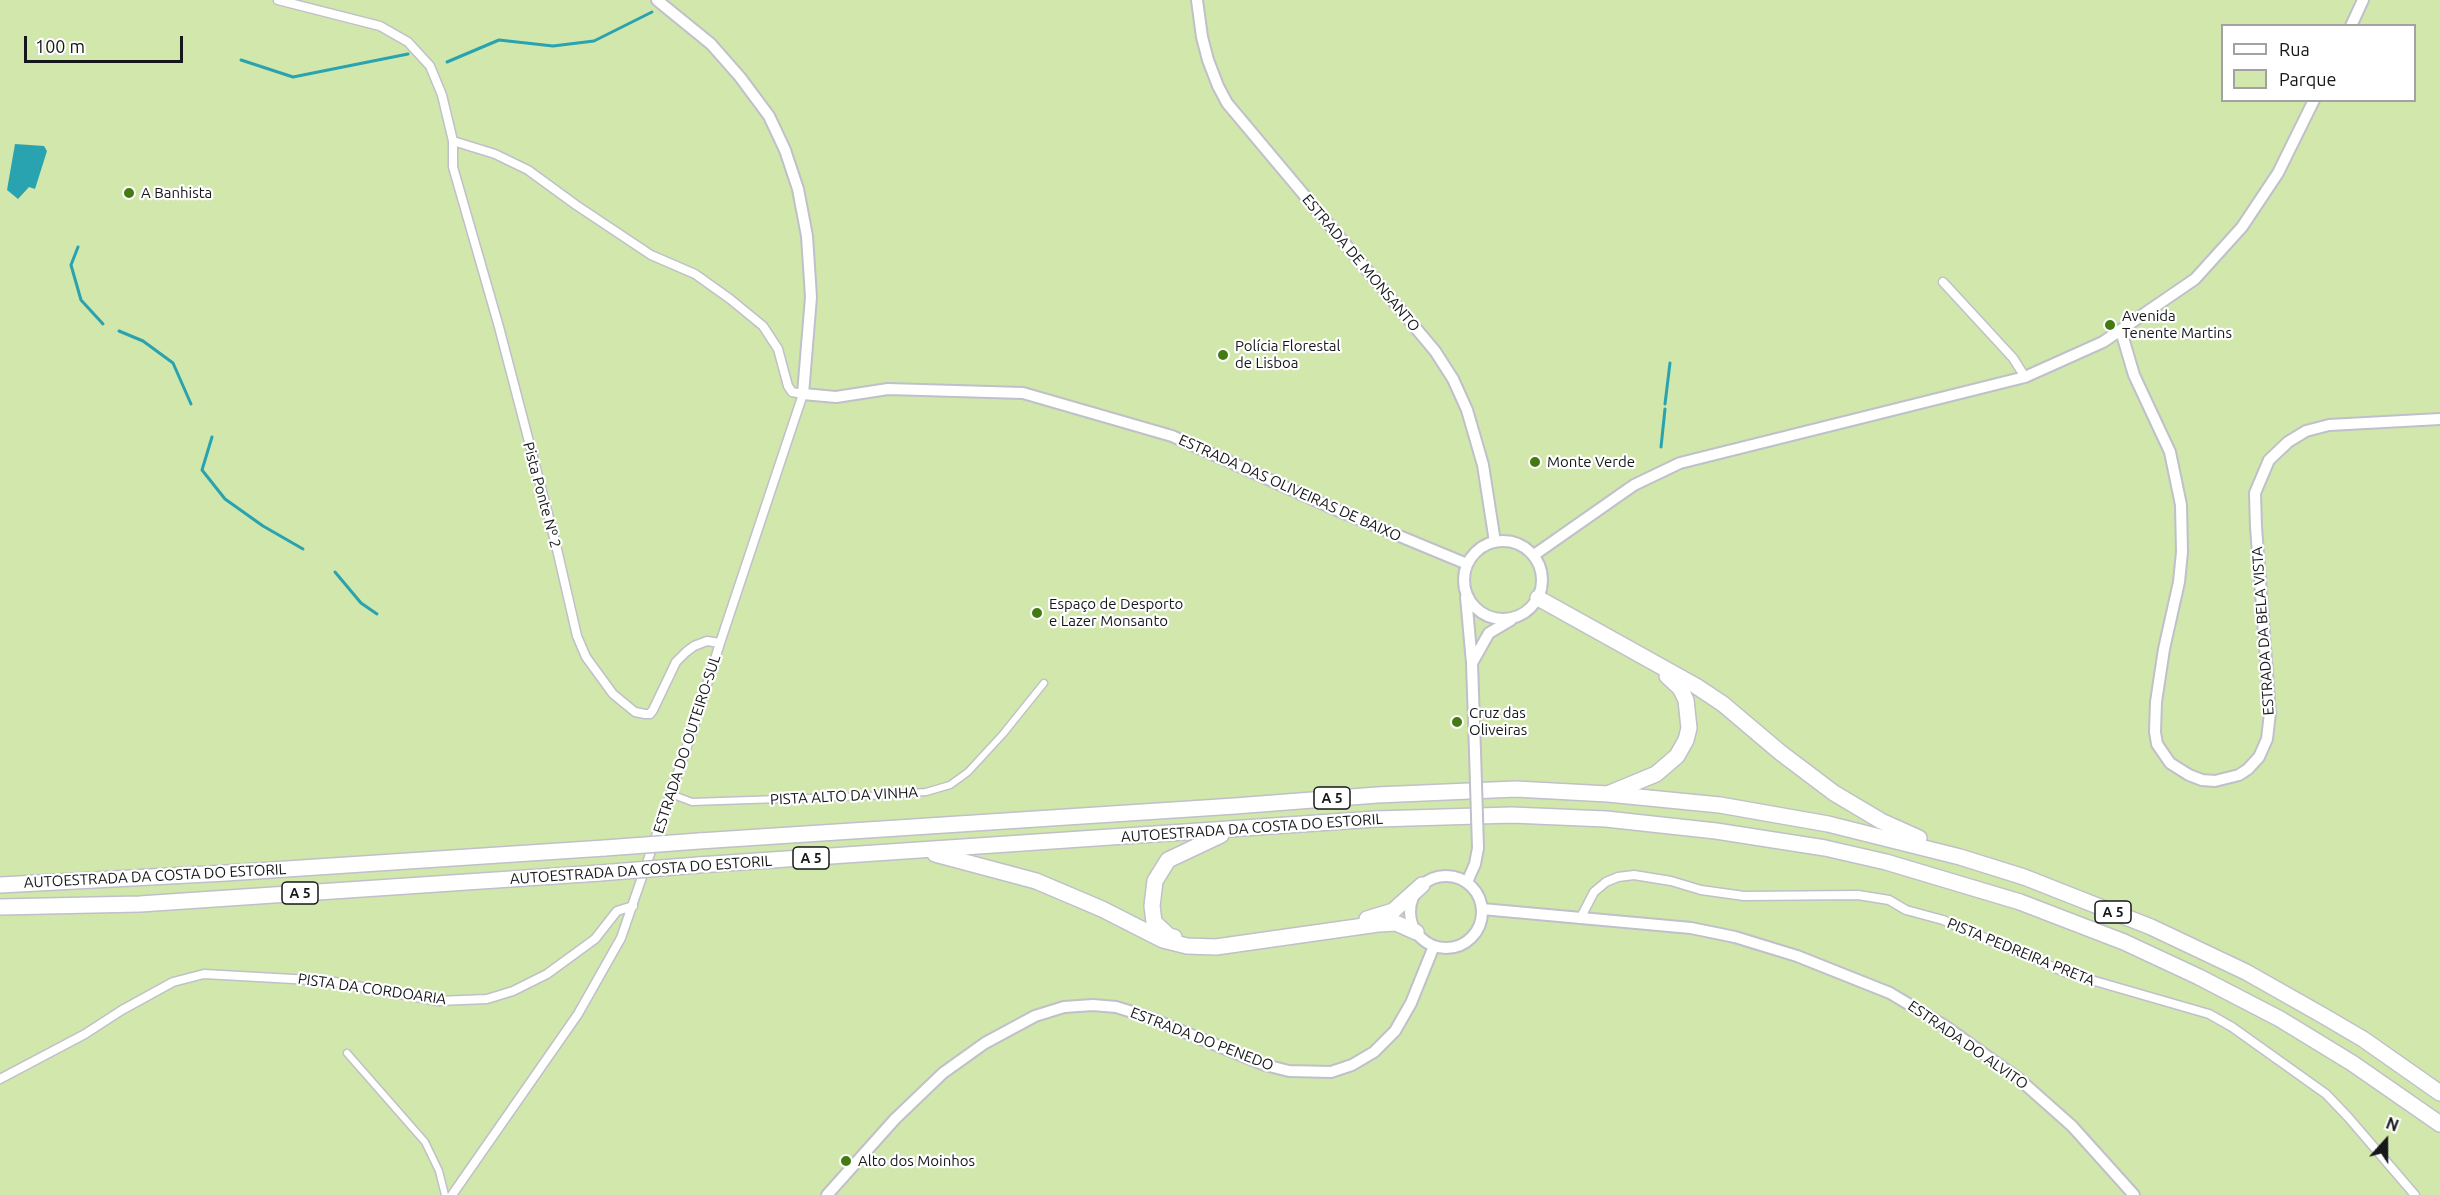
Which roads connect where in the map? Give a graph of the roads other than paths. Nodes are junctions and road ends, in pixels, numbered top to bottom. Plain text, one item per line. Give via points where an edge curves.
1 (278, 0) edge
2 (657, 0) edge
3 (1197, 0) edge
4 (2363, 0) edge
5 (2352, 24) edge
6 (2313, 102) edge
7 (453, 141) junction
8 (1943, 282) dead end
9 (2121, 331) junction
10 (2025, 377) junction
11 (803, 394) junction
12 (2440, 419) edge
13 (1495, 542) junction
14 (1534, 555) junction
15 (1467, 564) junction
16 (1464, 585) junction
17 (1538, 598) junction
18 (1516, 617) junction
19 (720, 643) junction
20 (1472, 663) junction
21 (1657, 665) junction
22 (1044, 683) dead end
23 (671, 794) junction
24 (1608, 794) junction
25 (1234, 830) junction
26 (923, 851) junction
27 (1960, 857) junction
28 (1467, 882) junction
29 (0, 885) edge
30 (1422, 885) junction
31 (633, 906) junction
32 (0, 908) edge
33 (1482, 909) junction
34 (1580, 919) junction
35 (1416, 932) junction
36 (1434, 946) junction
37 (347, 1053) dead end
38 (0, 1079) edge
39 (2440, 1093) edge
40 (2440, 1124) edge
41 (445, 1195) edge
42 (452, 1195) edge
43 (827, 1195) edge
44 (2134, 1195) edge
45 (2415, 1195) edge

1 - 7 street via 380,26 408,42 430,66 442,94
2 - 11 street via 711,44 740,77 769,116 785,150 807,236 811,297
3 - 13 street, ESTRADA DE MONSANTO via 1208,60 1227,103 1435,351 1453,379 1467,410 1483,465
4 - 5 street
6 - 9 street via 2278,173 2242,227 2195,279
7 - 11 street via 495,154 528,170 651,255 695,274 722,293 763,326 778,349 788,386 792,392
7 - 19 street, Pista Ponte Nº 2 via 453,167 499,327 577,636 586,657 618,700 635,712 650,714 676,662 694,646 707,641
8 - 10 street via 2013,358
9 - 10 street
9 - 12 street, ESTRADA DA BELA VISTA via 2134,375 2170,452 2181,505 2179,582 2157,692 2155,732 2157,744 2170,763 2189,776 2215,781 2239,775 2264,749 2270,726 2255,494 2269,460 2306,431 2329,425
10 - 14 street via 1680,463 1634,485
11 - 15 street, ESTRADA DAS OLIVEIRAS DE BAIXO via 836,397 888,389 1023,393 1172,436 1339,512
11 - 19 street, ESTRADA DO OUTEIRO-SUL
13 - 14 street via 1516,543
13 - 15 street via 1481,547
14 - 17 street via 1543,576
15 - 16 street
16 - 18 street via 1479,610 1496,619
16 - 20 street
17 - 18 street via 1529,610
17 - 21 highway
18 - 20 street via 1489,633
19 - 23 street, ESTRADA DO OUTEIRO-SUL
20 - 28 street, bridge via 1478,848
21 - 24 highway via 1680,688 1686,700 1686,740 1677,756 1656,774
21 - 27 highway via 1723,704 1834,793 1881,821
22 - 23 street, PISTA ALTO DA VINHA via 968,772 950,786 926,792 869,796 692,802
23 - 31 street, ESTRADA DO OUTEIRO-SUL
24 - 27 highway, AUTOESTRADA DA COSTA DO ESTORIL / A 5 via 1720,805 1828,824
24 - 29 highway, AUTOESTRADA DA COSTA DO ESTORIL / A 5, bridge via 1516,789 1377,795 204,875
25 - 26 highway, AUTOESTRADA DA COSTA DO ESTORIL / A 5
25 - 30 highway via 1168,860 1155,881 1154,922 1169,936 1216,942 1373,918 1393,911
25 - 40 highway, AUTOESTRADA DA COSTA DO ESTORIL / A 5 via 1376,819 1512,815 1606,819 1716,831 1886,862 2047,912 2178,967 2326,1046
26 - 32 highway, AUTOESTRADA DA COSTA DO ESTORIL / A 5, bridge via 140,904
26 - 35 highway via 1036,881 1163,940 1187,946 1216,947 1378,924 1396,923
27 - 39 highway, AUTOESTRADA DA COSTA DO ESTORIL / A 5 via 2024,877 2208,953 2330,1019
28 - 30 street via 1440,876
28 - 33 street via 1479,897
30 - 35 street via 1411,904
31 - 38 street, PISTA DA CORDOARIA via 617,911 595,939 547,974 495,996 438,1001 329,981 204,974 173,982
31 - 42 street, ESTRADA DO OUTEIRO-SUL via 594,988
33 - 34 street, ESTRADA DO ALVITO
33 - 36 street via 1481,923 1468,941 1448,948
34 - 44 street, ESTRADA DO ALVITO via 1691,928 1735,937 1797,956 1890,993 1945,1026 2019,1079 2072,1126
34 - 45 street, PISTA PEDREIRA PRETA via 1594,892 1606,882 1634,875 1744,896 1848,895 1889,900 2067,974 2209,1014 2326,1094
35 - 36 street
36 - 43 street, ESTRADA DO PENEDO via 1395,1031 1374,1052 1331,1072 1290,1071 1265,1065 1116,1007 1064,1007 1035,1016 985,1043 943,1073 900,1113
37 - 41 street via 424,1142 439,1171

